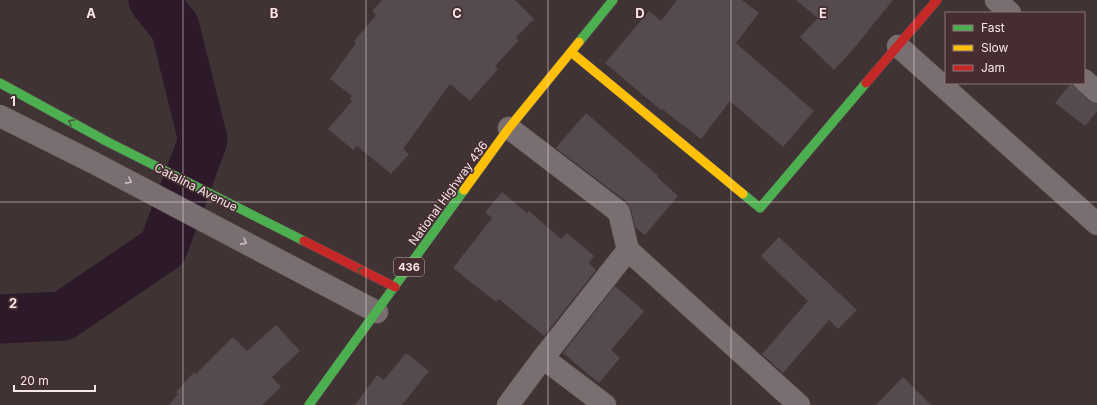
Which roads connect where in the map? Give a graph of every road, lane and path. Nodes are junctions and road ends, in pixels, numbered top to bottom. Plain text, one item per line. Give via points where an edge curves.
1 (613, 0) edge
2 (937, 0) edge
3 (996, 0) edge
4 (1009, 12) edge
5 (898, 46) junction
6 (572, 52) junction
7 (1085, 81) edge
8 (0, 82) edge
9 (1097, 92) edge
10 (0, 116) edge
11 (509, 128) junction
12 (1097, 224) edge
13 (628, 250) junction
14 (395, 287) junction
15 (377, 312) junction
16 (543, 358) junction
17 (309, 405) edge
18 (508, 405) edge
19 (605, 405) edge
20 (799, 405) edge

1 - 6 street, National Highway 436 / 436
2 - 5 street
3 - 4 street
5 - 6 street via 760,208
5 - 12 street
6 - 11 street, National Highway 436 / 436
7 - 9 street
14 -> 8 street, Catalina Avenue via 106,141
10 -> 15 street
11 - 13 street via 618,212
11 - 14 street, National Highway 436 / 436
13 - 16 street
13 - 20 street
14 - 15 street, National Highway 436 / 436
15 - 17 street, National Highway 436 / 436
16 - 18 street
16 - 19 street

